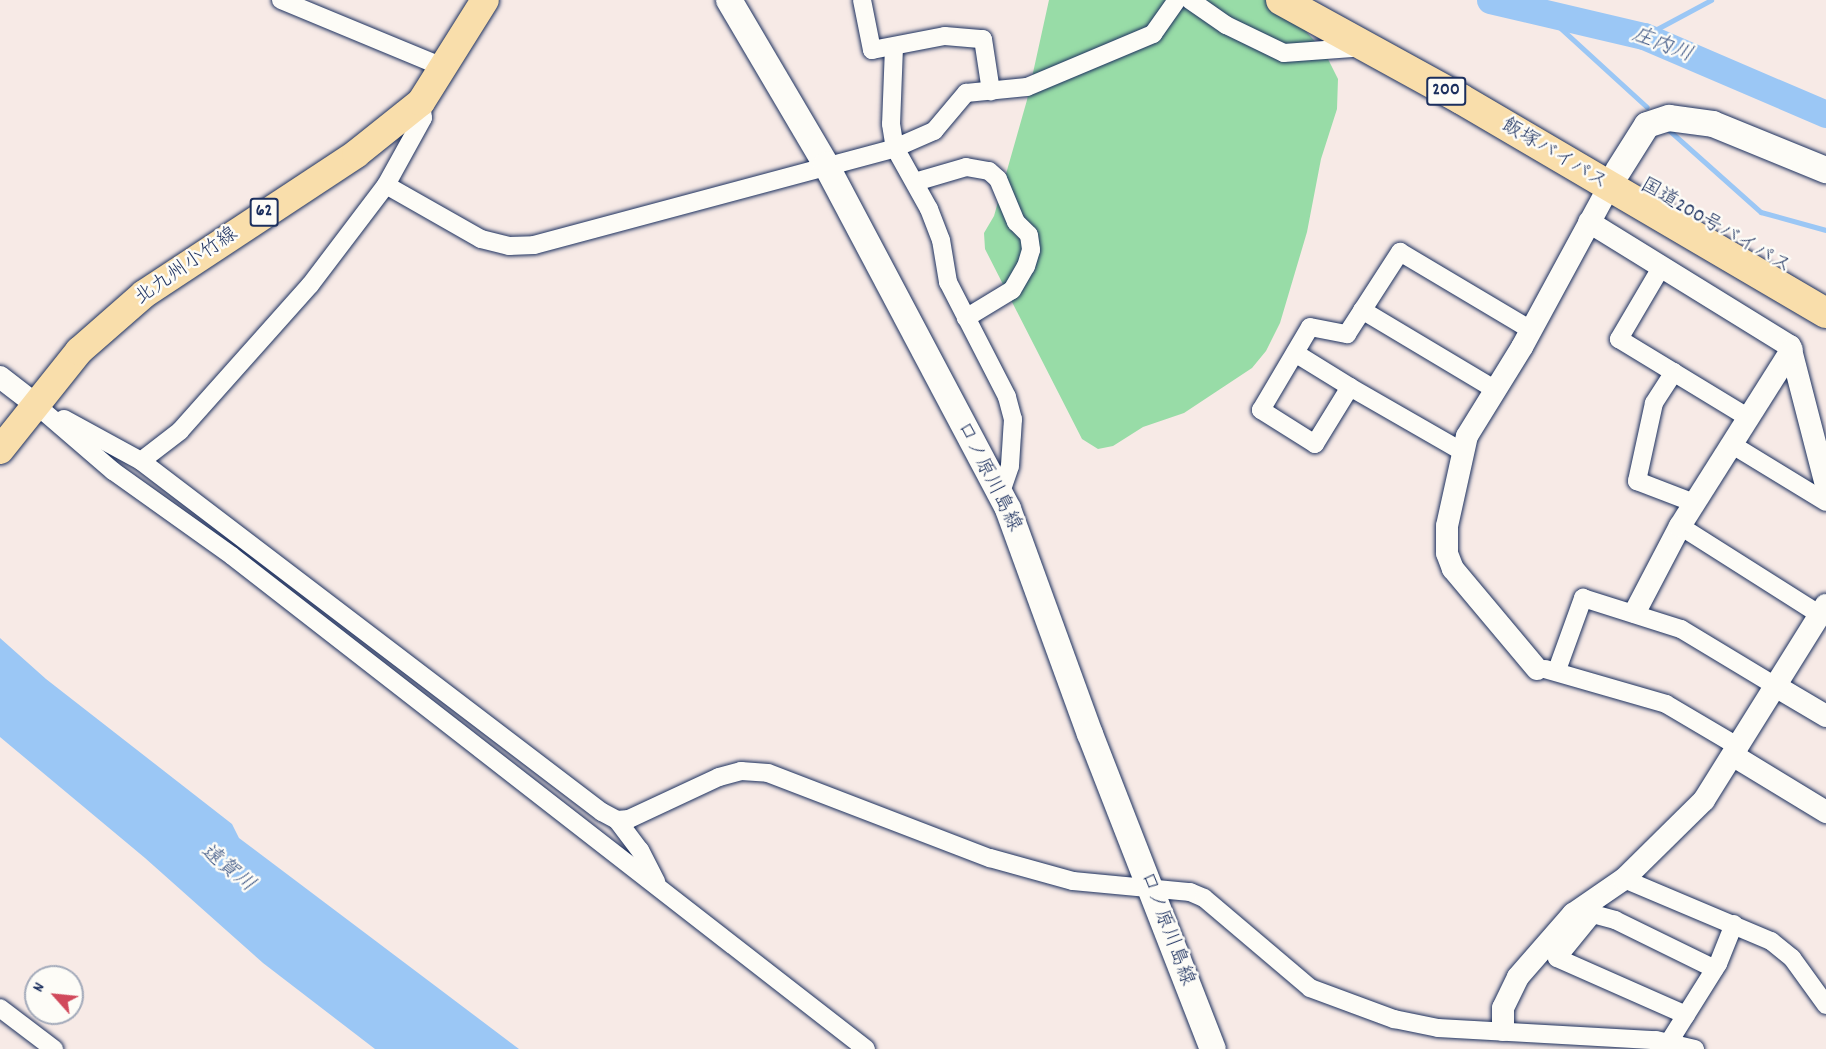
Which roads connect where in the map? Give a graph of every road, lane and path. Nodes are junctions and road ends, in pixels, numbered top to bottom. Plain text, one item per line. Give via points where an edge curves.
1 (281, 0) edge
2 (485, 0) edge
3 (729, 0) edge
4 (862, 0) edge
5 (1177, 0) edge
6 (1190, 0) edge
7 (1281, 0) edge
8 (1323, 0) edge
9 (894, 47) junction
10 (1368, 47) junction
11 (445, 68) junction
12 (991, 91) junction
13 (421, 102) junction
14 (895, 148) junction
15 (826, 165) junction
16 (1826, 170) edge
17 (1613, 179) junction
18 (915, 182) junction
19 (386, 185) junction
20 (1589, 222) junction
21 (1662, 266) junction
22 (1826, 292) edge
23 (1362, 310) junction
24 (1826, 313) edge
25 (966, 318) junction
26 (1532, 330) junction
27 (1792, 349) junction
28 (1294, 353) junction
29 (0, 363) edge
30 (1674, 372) junction
31 (0, 377) edge
32 (1350, 387) junction
33 (1494, 389) junction
34 (29, 404) junction
35 (1749, 418) junction
36 (1731, 444) junction
37 (0, 450) edge
38 (1463, 452) junction
39 (141, 461) junction
40 (1826, 485) edge
41 (1000, 495) junction
42 (1826, 502) edge
43 (1694, 503) junction
44 (1680, 526) junction
45 (1823, 610) edge
46 (1635, 612) junction
47 (1547, 669) junction
48 (1777, 687) junction
49 (1826, 716) edge
50 (1736, 751) junction
51 (1826, 812) edge
52 (617, 820) junction
53 (1624, 879) junction
54 (659, 887) junction
55 (1150, 887) junction
56 (1734, 924) junction
57 (1549, 954) junction
58 (1715, 969) junction
59 (1826, 1005) edge
60 (0, 1008) edge
61 (1686, 1015) junction
62 (1503, 1030) junction
63 (1668, 1042) junction
64 (54, 1049) edge
65 (866, 1049) edge
66 (1213, 1049) edge
67 (1695, 1049) edge

1 - 11 street
2 - 11 main road, 北九州小竹線 / 62
3 - 15 main road, 口ノ原川島線
4 - 9 street via 872,50
5 - 12 street via 1153,34 1027,87
6 - 10 street via 1226,25 1284,53
7 - 10 highway, 飯塚バイパス / 200
8 - 17 highway, 国道200号バイパス / 200
9 - 12 street via 945,36 983,39
9 - 14 street via 891,124
10 - 17 highway, 飯塚バイパス / 200
11 - 13 main road, 北九州小竹線 / 62
12 - 14 street via 966,93 934,131
13 - 19 street via 423,118
13 - 34 main road, 北九州小竹線 / 62 via 356,154 144,294 79,351
14 - 15 street
14 - 18 street
15 - 19 street via 534,245 517,246 481,239
15 - 41 main road, 口ノ原川島線
16 - 17 main road via 1713,124 1669,118 1647,125
17 - 20 street
17 - 22 highway, 国道200号バイパス / 200
17 - 24 highway, 飯塚バイパス / 200
18 - 25 street via 941,240 948,282
18 - 25 street via 966,167 989,171 998,179 1016,222 1029,235 1031,250 1012,290
19 - 39 street via 310,285 243,362 180,431
20 - 21 street
20 - 26 street
21 - 27 street via 1782,338
21 - 30 street via 1619,339
23 - 26 street via 1400,252
23 - 28 street via 1347,334 1310,327
23 - 33 street
25 - 41 street via 1007,397 1013,419 1010,466
26 - 33 street
27 - 35 street
27 - 40 street
28 - 32 street
28 - 32 street via 1261,410 1315,444
29 - 34 street
30 - 35 street
30 - 43 street via 1654,403 1637,481
31 - 34 street
32 - 38 street
33 - 38 street via 1474,421
34 - 37 main road, 北九州小竹線 / 62
34 - 39 street
34 - 54 street
35 - 36 street
36 - 42 street
36 - 43 street
38 - 47 street via 1447,526 1447,553 1453,569
39 - 52 street
41 - 55 main road, 口ノ原川島線
43 - 44 street
44 - 45 street
44 - 46 street
45 - 48 street
46 - 47 street via 1584,598
46 - 48 street via 1682,630
47 - 50 street via 1666,704
48 - 49 street
48 - 50 street
50 - 51 street
50 - 53 street via 1704,800
52 - 54 street via 640,850
52 - 55 street via 641,815 719,777 741,771 768,773 990,858 1072,881
53 - 56 street
53 - 57 street via 1573,914
54 - 65 street
55 - 62 street via 1204,898 1310,988 1353,1006 1438,1028
55 - 66 main road, 口ノ原川島線
56 - 58 street
56 - 59 street via 1771,940 1792,958
57 - 58 street via 1593,914 1616,920
57 - 61 street
57 - 62 street via 1508,993
58 - 61 street
60 - 64 street
61 - 63 street
62 - 63 street
63 - 67 street

